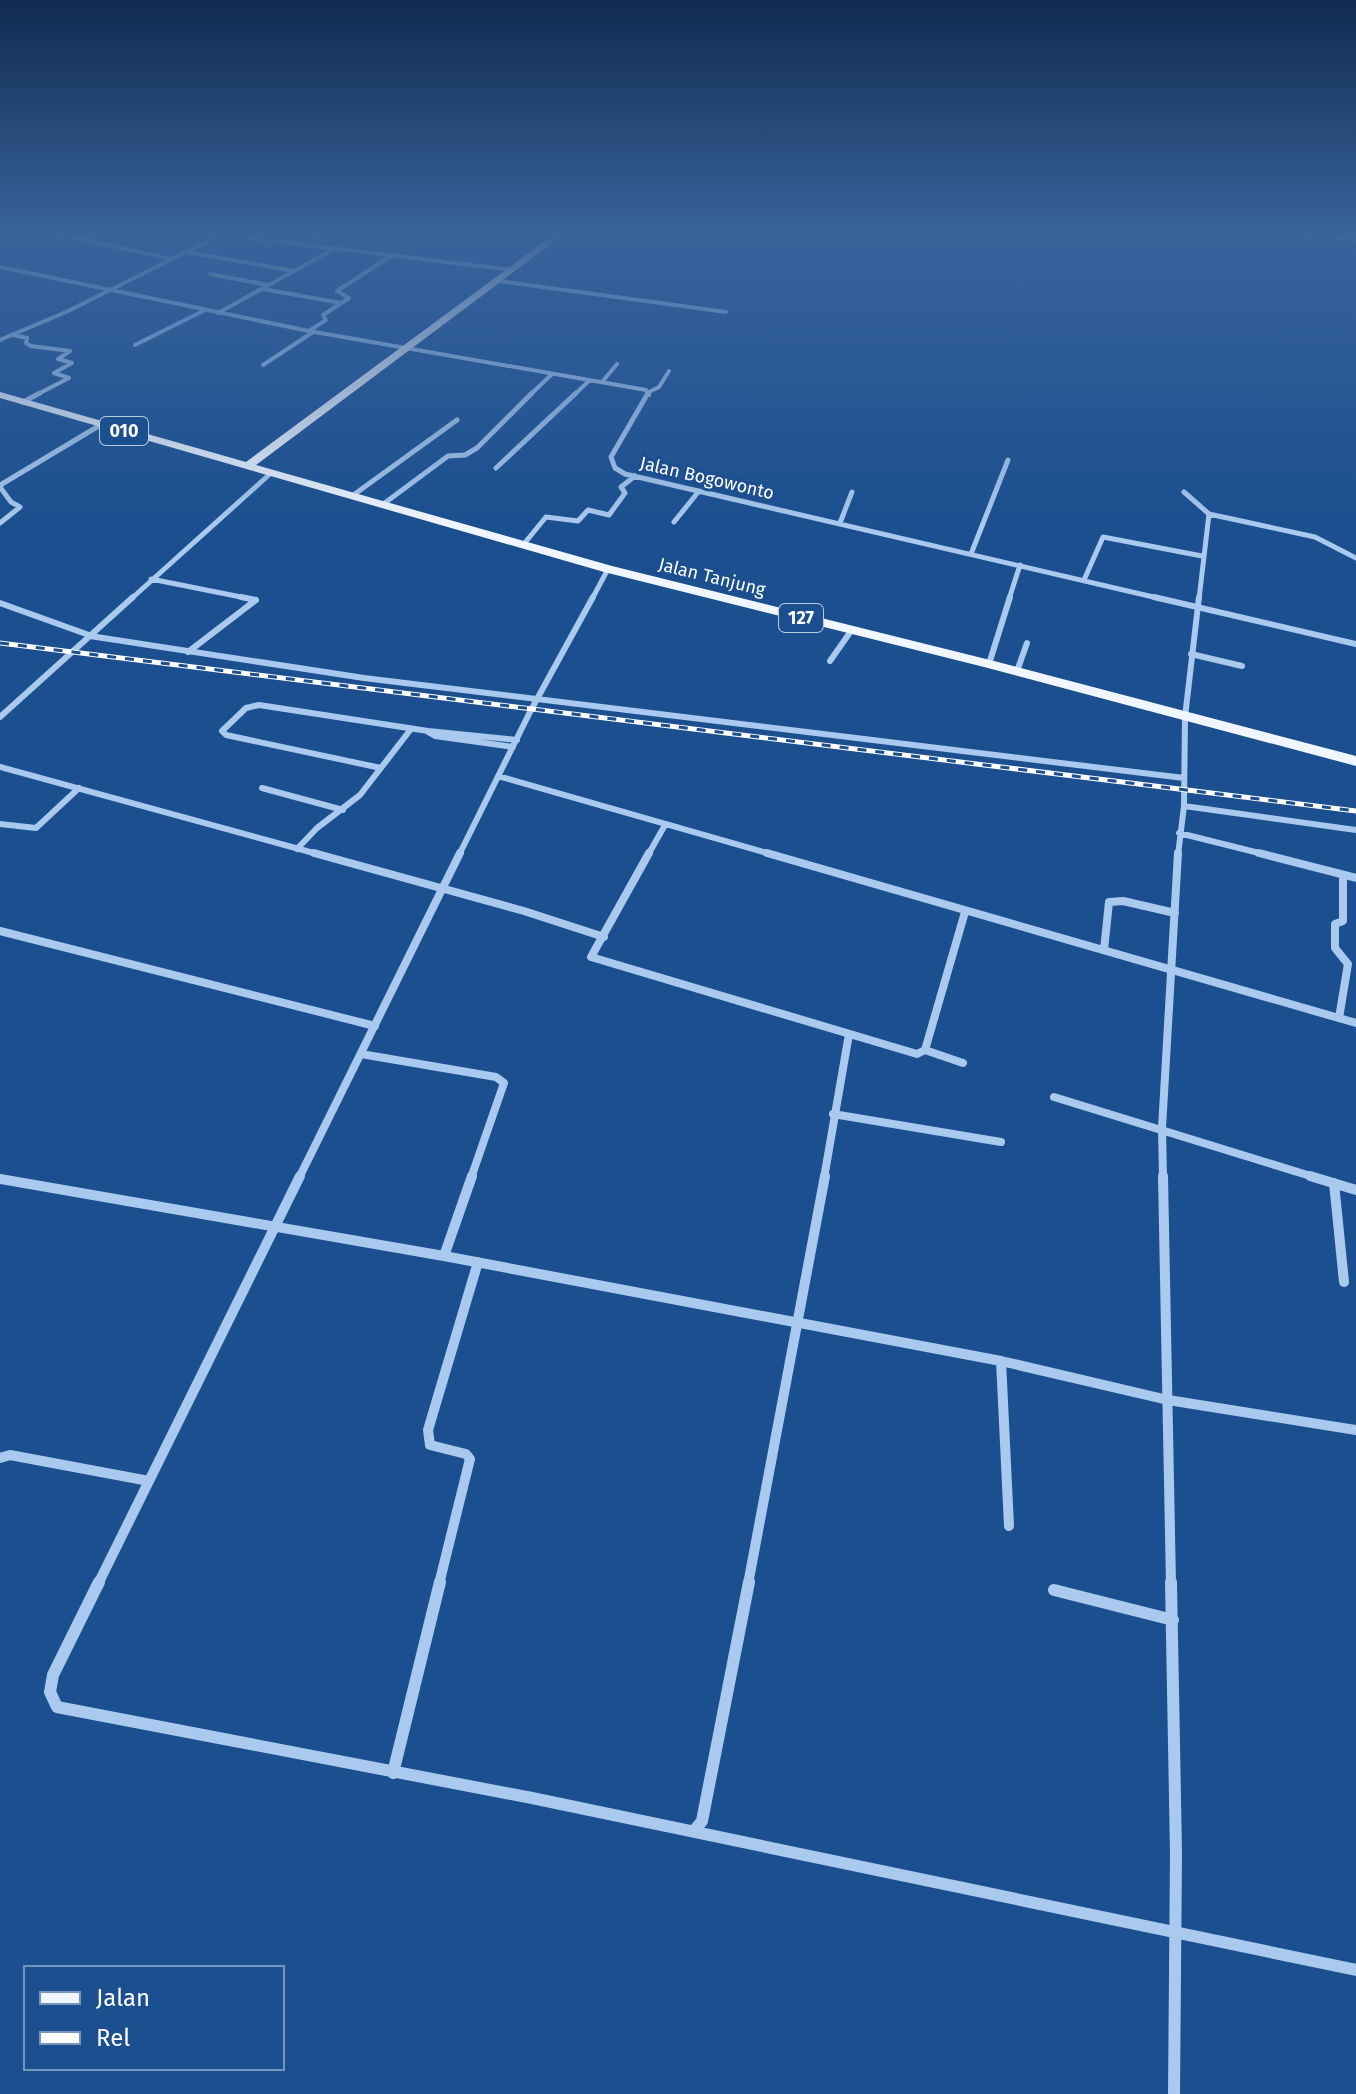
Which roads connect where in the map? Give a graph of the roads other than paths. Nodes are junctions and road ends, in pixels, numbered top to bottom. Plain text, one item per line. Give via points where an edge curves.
1 (23, 330) edge
2 (165, 330) edge
3 (300, 330) edge
4 (314, 330) edge
5 (433, 330) edge
6 (311, 332) junction
7 (13, 334) junction
8 (0, 340) edge
9 (135, 345) dead end
10 (406, 350) junction
11 (617, 364) dead end
12 (263, 365) dead end
13 (669, 371) dead end
14 (552, 374) junction
15 (590, 380) junction
16 (602, 382) junction
17 (649, 392) junction
18 (0, 395) edge
19 (23, 402) junction
20 (457, 420) dead end
21 (102, 424) junction
22 (1008, 460) dead end
23 (248, 466) junction
24 (496, 468) dead end
25 (271, 473) junction
26 (635, 476) junction
27 (699, 491) junction
28 (852, 492) dead end
29 (1184, 492) dead end
30 (352, 496) junction
31 (382, 505) junction
32 (1209, 514) junction
33 (674, 522) dead end
34 (0, 523) edge
35 (840, 523) junction
36 (523, 545) junction
37 (971, 554) junction
38 (1202, 556) junction
39 (1356, 558) edge
40 (1020, 565) junction
41 (608, 569) junction
42 (151, 579) junction
43 (1084, 580) junction
44 (0, 603) edge
45 (1196, 606) junction
46 (851, 631) junction
47 (90, 635) junction
48 (1027, 643) dead end
49 (1356, 644) edge
50 (188, 652) junction
51 (1191, 654) junction
52 (830, 661) dead end
53 (989, 664) junction
54 (1242, 666) dead end
55 (1017, 671) junction
56 (537, 698) junction
57 (0, 717) edge
58 (1185, 717) junction
59 (411, 729) junction
60 (515, 743) junction
61 (1356, 761) edge
62 (0, 767) edge
63 (381, 768) junction
64 (498, 776) junction
65 (1184, 778) junction
66 (79, 788) junction
67 (262, 788) dead end
68 (1184, 806) junction
69 (343, 810) junction
70 (0, 824) edge
71 (665, 825) junction
72 (1356, 830) edge
73 (1179, 833) junction
74 (297, 849) junction
75 (1343, 875) junction
76 (1356, 878) edge
77 (443, 889) junction
78 (965, 912) junction
79 (1175, 913) junction
80 (0, 931) edge
81 (604, 937) junction
82 (1104, 950) junction
83 (1171, 969) junction
84 (1339, 1018) junction
85 (1356, 1023) edge
86 (375, 1026) junction
87 (849, 1034) junction
88 (925, 1050) junction
89 (361, 1054) junction
90 (963, 1063) dead end
91 (1054, 1097) dead end
92 (833, 1114) junction
93 (1162, 1128) junction
94 (1001, 1142) dead end
95 (0, 1179) edge
96 (1334, 1183) junction
97 (1356, 1190) edge
98 (274, 1226) junction
99 (444, 1256) junction
100 (478, 1262) junction
101 (1344, 1282) dead end
102 (799, 1324) junction
103 (1001, 1361) junction
104 (1168, 1400) junction
105 (1356, 1430) edge
106 (0, 1458) edge
107 (149, 1481) junction
108 (1009, 1526) dead end
109 (1054, 1590) dead end
110 (1173, 1620) junction
111 (393, 1773) junction
112 (694, 1831) junction
113 (1175, 1931) junction
114 (1356, 1970) edge
115 (1174, 2094) edge

1 - 7 street
2 - 9 street
3 - 6 street
4 - 6 street
5 - 10 main road
6 - 10 street
6 - 12 street
7 - 8 street
7 - 19 street via 27,338 31,346 70,351 58,359 72,363 54,373 69,378
10 - 14 street
10 - 23 main road
11 - 16 street
13 - 17 street
14 - 15 street
14 - 31 street via 477,448 448,456
15 - 16 street
15 - 24 street
16 - 17 street
17 - 26 street, Jalan Bogowonto via 611,457 615,468
18 - 19 main road, 010
19 - 21 main road, 010
20 - 30 street
21 - 23 main road, 010
21 - 34 street via 2,484 11,502 20,507
22 - 37 street
23 - 25 main road, Jalan Tanjung / 127
25 - 30 main road, Jalan Tanjung / 127
25 - 42 street
26 - 27 street, Jalan Bogowonto
26 - 36 street via 621,487 625,493 609,515 588,510 575,521 546,517
27 - 33 street
27 - 35 street, Jalan Bogowonto
28 - 35 street
29 - 32 street
30 - 31 main road, Jalan Tanjung / 127
31 - 36 main road, Jalan Tanjung / 127
32 - 38 street
32 - 39 street via 1315,537
35 - 37 street, Jalan Bogowonto
36 - 41 main road, Jalan Tanjung / 127
37 - 40 street, Jalan Bogowonto
38 - 43 street via 1103,537
38 - 45 street
40 - 43 street, Jalan Bogowonto
40 - 53 street
41 - 46 main road, Jalan Tanjung / 127
41 - 56 street
42 - 47 street
42 - 50 street via 256,600
43 - 45 street, Jalan Bogowonto
44 - 47 street
45 - 49 street, Jalan Bogowonto
45 - 51 street
46 - 52 street
46 - 53 main road, Jalan Tanjung / 127
47 - 50 street
47 - 57 street
48 - 55 street
50 - 56 street
51 - 54 street
51 - 58 street
53 - 55 main road, Jalan Tanjung / 127
55 - 58 main road, Jalan Tanjung / 127
56 - 60 street
56 - 65 street
58 - 61 main road, Jalan Tanjung / 127
58 - 65 street
59 - 60 street
59 - 63 street
59 - 63 street via 255,705 222,731
60 - 64 street
62 - 66 street
63 - 69 street
64 - 71 street
64 - 77 street
65 - 68 street
66 - 70 street via 39,827
66 - 74 street
67 - 69 street
68 - 72 street
68 - 73 street
69 - 74 street
71 - 78 street
71 - 81 street
73 - 75 street
73 - 79 street
74 - 77 street
75 - 76 street
75 - 84 street via 1343,921 1335,924 1335,948 1348,964
77 - 81 street
77 - 86 street
78 - 82 street
78 - 88 street
79 - 82 street via 1109,902
79 - 83 street
80 - 86 street
81 - 87 street via 591,957
82 - 83 street
83 - 84 street
83 - 93 street
84 - 85 street
86 - 89 street
87 - 88 street via 912,1053
87 - 92 street
88 - 90 street
89 - 98 street
89 - 99 street via 496,1077 504,1083
91 - 93 street
92 - 94 street
92 - 102 street
93 - 96 street
93 - 104 street
95 - 98 street
96 - 97 street
96 - 101 street
98 - 99 street
98 - 107 street
99 - 100 street
100 - 102 street
100 - 111 street via 428,1430 430,1445 470,1459
102 - 103 street
102 - 112 street via 702,1821
103 - 104 street
103 - 108 street
104 - 105 street
104 - 110 street
106 - 107 street via 10,1455
107 - 111 street via 53,1675 49,1694 57,1707
109 - 110 street
110 - 113 street
111 - 112 street
112 - 113 street
113 - 114 street
113 - 115 street

